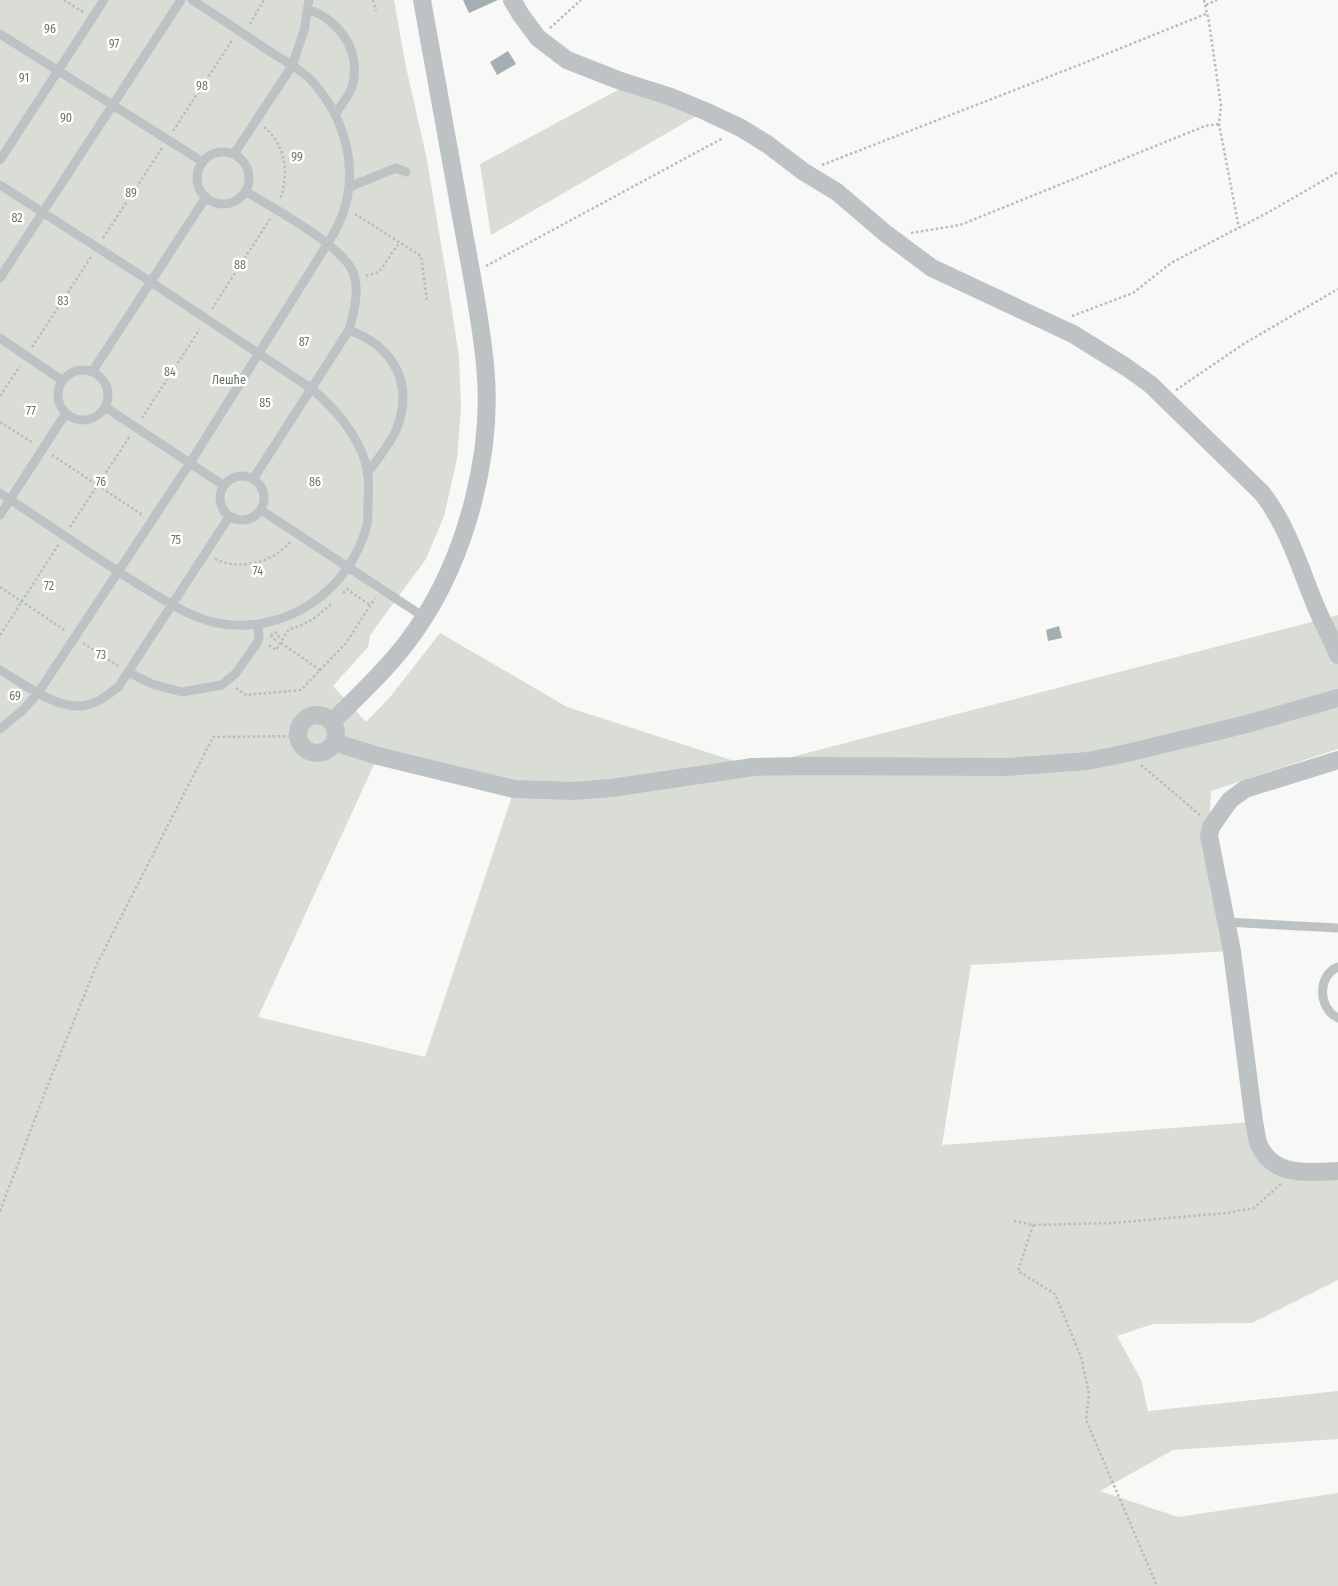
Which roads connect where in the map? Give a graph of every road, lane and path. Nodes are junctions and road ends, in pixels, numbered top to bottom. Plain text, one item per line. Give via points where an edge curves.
1 (64, 0) edge
2 (104, 0) edge
3 (181, 0) edge
4 (192, 0) edge
5 (264, 0) edge
6 (373, 0) edge
7 (422, 0) edge
8 (512, 0) edge
9 (581, 0) edge
10 (1204, 0) edge
11 (1218, 0) edge
12 (308, 4) edge
13 (1206, 5) junction
14 (376, 11) dead end
15 (1208, 13) junction
16 (92, 18) junction
17 (241, 32) junction
18 (0, 34) edge
19 (538, 38) junction
20 (292, 66) junction
21 (59, 70) junction
22 (113, 106) junction
23 (335, 114) junction
24 (255, 122) junction
25 (1219, 124) junction
26 (740, 128) junction
27 (167, 140) junction
28 (234, 154) junction
29 (0, 160) edge
30 (203, 162) junction
31 (406, 172) dead end
32 (804, 172) junction
33 (1338, 172) edge
34 (0, 185) edge
35 (349, 187) junction
36 (245, 191) junction
37 (206, 197) junction
38 (276, 210) junction
39 (42, 212) junction
40 (355, 214) dead end
41 (1239, 228) junction
42 (890, 236) junction
43 (399, 242) junction
44 (328, 243) junction
45 (97, 247) junction
46 (471, 273) junction
47 (0, 278) edge
48 (355, 280) junction
49 (151, 282) junction
50 (1338, 289) edge
51 (427, 301) dead end
52 (206, 318) junction
53 (1052, 324) junction
54 (349, 330) junction
55 (0, 338) edge
56 (258, 353) junction
57 (26, 356) junction
58 (92, 372) junction
59 (63, 381) junction
60 (312, 389) junction
61 (0, 396) edge
62 (1165, 398) junction
63 (105, 408) junction
64 (66, 414) junction
65 (0, 422) edge
66 (136, 428) junction
67 (43, 449) junction
68 (190, 463) junction
69 (367, 474) junction
70 (253, 479) junction
71 (98, 485) junction
72 (223, 485) junction
73 (0, 493) edge
74 (10, 500) junction
75 (261, 510) junction
76 (0, 515) edge
77 (229, 517) junction
78 (151, 521) junction
79 (297, 534) junction
80 (65, 536) junction
81 (205, 554) junction
82 (348, 567) junction
83 (118, 572) junction
84 (0, 587) edge
85 (381, 589) junction
86 (340, 596) dead end
87 (22, 602) junction
88 (333, 602) dead end
89 (173, 604) junction
90 (370, 605) junction
91 (424, 617) junction
92 (258, 624) junction
93 (0, 635) edge
94 (75, 637) junction
95 (278, 639) dead end
96 (281, 642) junction
97 (268, 644) dead end
98 (1338, 655) edge
99 (0, 670) edge
100 (320, 670) junction
101 (128, 672) junction
102 (226, 682) junction
103 (38, 693) junction
104 (1338, 698) edge
105 (332, 722) junction
106 (0, 729) edge
107 (298, 736) junction
108 (334, 742) junction
109 (1127, 753) junction
110 (1338, 760) edge
111 (1211, 827) junction
112 (1225, 922) junction
113 (1338, 928) edge
114 (1338, 967) edge
115 (1338, 1018) edge
116 (1338, 1171) edge
117 (1294, 1172) junction
118 (0, 1211) edge
119 (1014, 1221) dead end
120 (1033, 1225) junction
121 (1157, 1586) edge

1 - 16 path
2 - 16 lane
3 - 22 lane
4 - 17 lane
5 - 17 path
6 - 14 path
7 - 46 street
8 - 19 street
9 - 19 path
10 - 13 path
11 - 13 path
12 - 20 lane via 304,31
12 - 23 lane via 342,32 354,61 350,91
13 - 15 path
15 - 25 path via 1221,106
15 - 32 path
16 - 21 lane
17 - 20 lane
17 - 27 path
18 - 21 lane
19 - 26 street via 566,60 671,97
20 - 23 lane via 312,80
20 - 24 lane
21 - 22 lane
21 - 29 lane
22 - 27 lane
22 - 39 lane
23 - 35 lane via 348,147
24 - 28 lane
24 - 38 path via 266,128 278,143 285,161 283,193
25 - 41 path
25 - 42 path via 1205,126 960,225
26 - 32 street
26 - 46 path
27 - 30 lane
27 - 45 path
28 - 30 lane via 220,152
28 - 36 lane via 241,159 249,174
30 - 37 lane via 197,176
31 - 35 lane via 396,168
32 - 42 street via 837,192
33 - 41 path
34 - 39 lane
35 - 44 lane via 339,223
36 - 37 lane via 241,197 227,203
36 - 38 lane
37 - 49 lane
38 - 44 lane
38 - 52 path
39 - 45 lane
39 - 47 lane
40 - 43 path
41 - 53 path via 1171,263 1133,293
42 - 53 street via 932,268
43 - 48 path via 379,272
43 - 51 path via 421,256
44 - 48 lane via 349,265
44 - 56 lane
45 - 49 lane
45 - 57 path
46 - 91 street via 486,365 482,456 468,525
48 - 54 lane via 354,311
49 - 52 lane
49 - 58 lane
50 - 62 path via 1245,343
52 - 56 lane
52 - 66 path
53 - 62 street via 1126,367
54 - 60 lane
54 - 69 lane via 376,344 394,362 402,384 402,409 396,430
55 - 57 lane
56 - 60 lane
56 - 68 lane
57 - 59 lane
57 - 61 path
58 - 59 lane via 73,373
58 - 63 lane via 105,383 108,391
59 - 64 lane via 59,402
60 - 69 lane via 350,428 366,462
60 - 70 lane
62 - 98 street via 1274,509
63 - 64 lane via 87,420
63 - 66 lane
64 - 67 lane
65 - 67 path
66 - 68 lane
66 - 71 path
67 - 71 path
67 - 74 lane
68 - 72 lane
68 - 78 lane
69 - 82 lane via 367,524
70 - 72 lane via 239,476
70 - 75 lane via 263,493
71 - 78 path
71 - 80 path
72 - 77 lane via 219,500
73 - 74 lane
74 - 76 lane
74 - 80 lane
75 - 77 lane via 248,520
75 - 79 lane
77 - 81 lane
78 - 83 lane
79 - 81 path via 280,552 254,563 232,564
79 - 82 lane
80 - 83 lane
80 - 87 path
81 - 89 lane
82 - 85 lane
82 - 92 lane via 339,581 322,596 297,612
83 - 89 lane
83 - 94 lane
84 - 87 path
85 - 90 path
85 - 91 lane
86 - 90 path via 347,589
87 - 93 path
87 - 94 path
88 - 96 path via 319,616 289,629
89 - 92 lane via 195,617 217,623
89 - 101 lane
90 - 100 path via 346,643
91 - 105 street via 388,667
92 - 102 lane via 257,643
94 - 101 path
94 - 103 lane
95 - 96 path
96 - 97 path via 276,650
96 - 100 path
99 - 103 lane
100 - 102 path via 301,690 246,695
101 - 102 lane via 152,684 182,692
101 - 103 lane via 119,686 101,700 82,706
103 - 106 lane
104 - 109 street
105 - 107 street via 326,717 313,715 301,723
105 - 108 street via 336,729
107 - 108 street via 302,746 311,752 322,753
107 - 118 path via 213,737 97,964
108 - 109 street via 378,756 525,791 611,788 753,767 1008,767 1088,761
109 - 111 path
110 - 111 street via 1245,789 1230,800
111 - 112 street via 1209,836
112 - 113 lane
112 - 117 street via 1232,951 1259,1144 1276,1164
114 - 115 lane via 1328,973 1323,996 1328,1011
116 - 117 street
117 - 120 path via 1254,1208 1113,1223
119 - 120 path
120 - 121 path via 1018,1271 1055,1294 1081,1357 1088,1394 1086,1420

